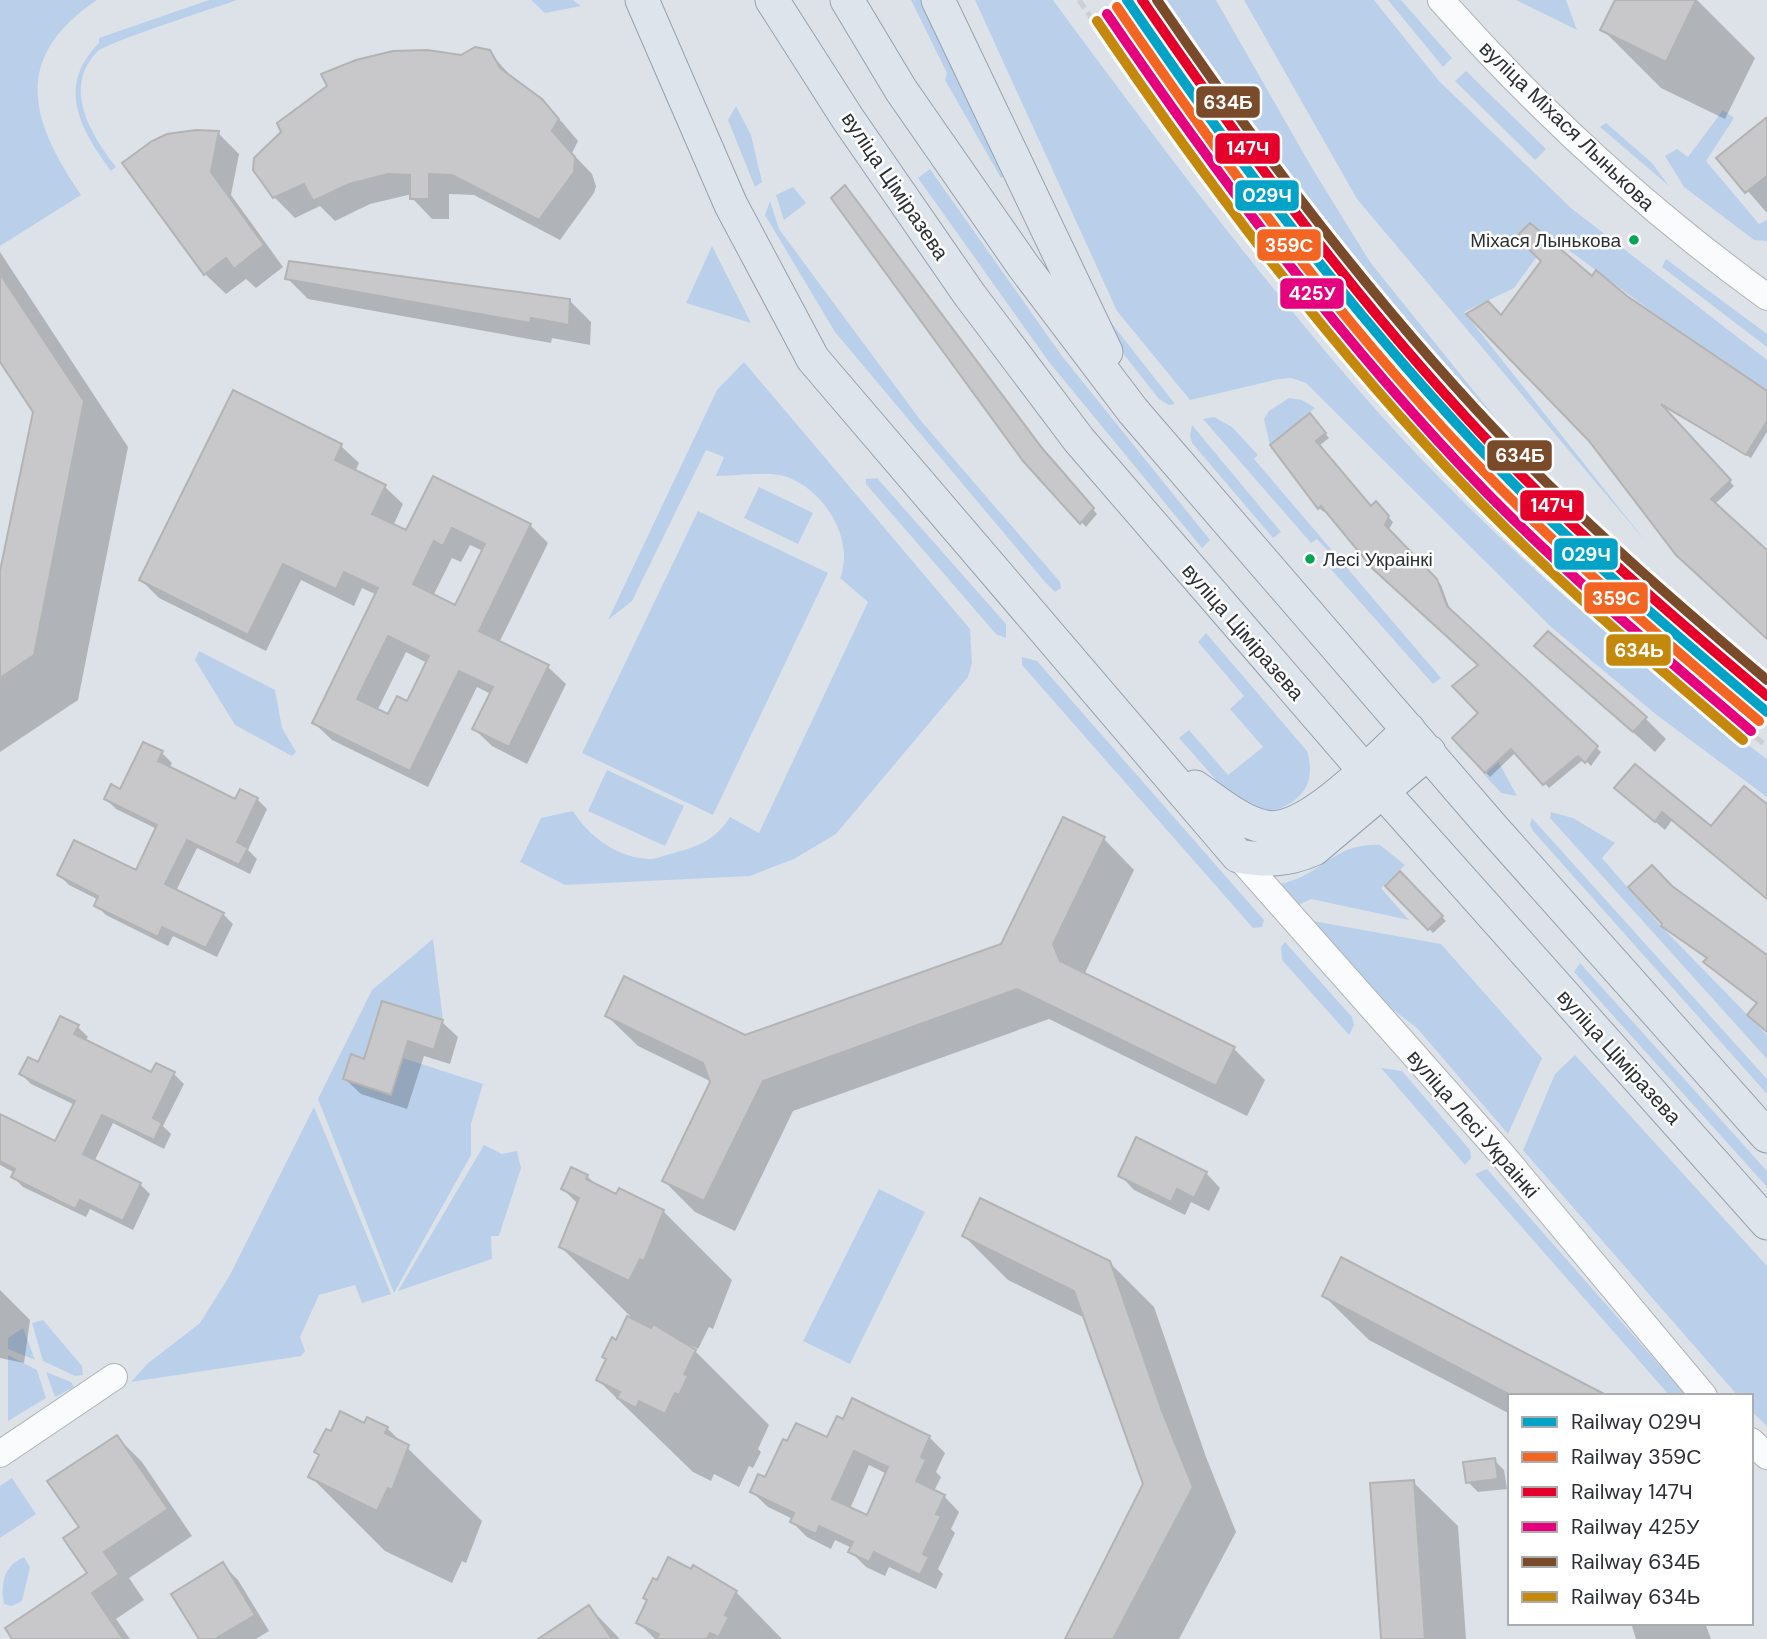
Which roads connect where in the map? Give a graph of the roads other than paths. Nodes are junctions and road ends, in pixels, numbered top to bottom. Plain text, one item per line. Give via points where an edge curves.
1 (642, 0) edge
2 (772, 0) edge
3 (847, 0) edge
4 (938, 0) edge
5 (1441, 0) edge
6 (1767, 297) edge
7 (1133, 411) junction
8 (1419, 741) junction
9 (1167, 769) junction
10 (1374, 781) junction
11 (1238, 856) junction
12 (1767, 1136) edge
13 (1767, 1223) edge
14 (114, 1377) dead end
15 (1702, 1394) edge
16 (1753, 1443) edge
17 (0, 1454) edge
18 (1767, 1455) edge

1 - 9 main road via 731,205 813,359
2 - 10 main road, вуліца Ціміразева via 969,294 1079,440
3 - 7 main road via 901,90 1024,267
4 - 7 main road
5 - 6 street, вуліца Міхася Лынькова via 1588,152 1656,212
7 - 8 main road
8 - 10 main road
8 - 12 main road
9 - 10 main road via 1240,817 1265,827 1284,827
9 - 11 main road
10 - 11 main road via 1333,836 1294,857 1272,862
10 - 13 main road, вуліца Ціміразева
11 - 15 street, вуліца Лесі Украінкі via 1500,1152
14 - 17 street
16 - 18 street

